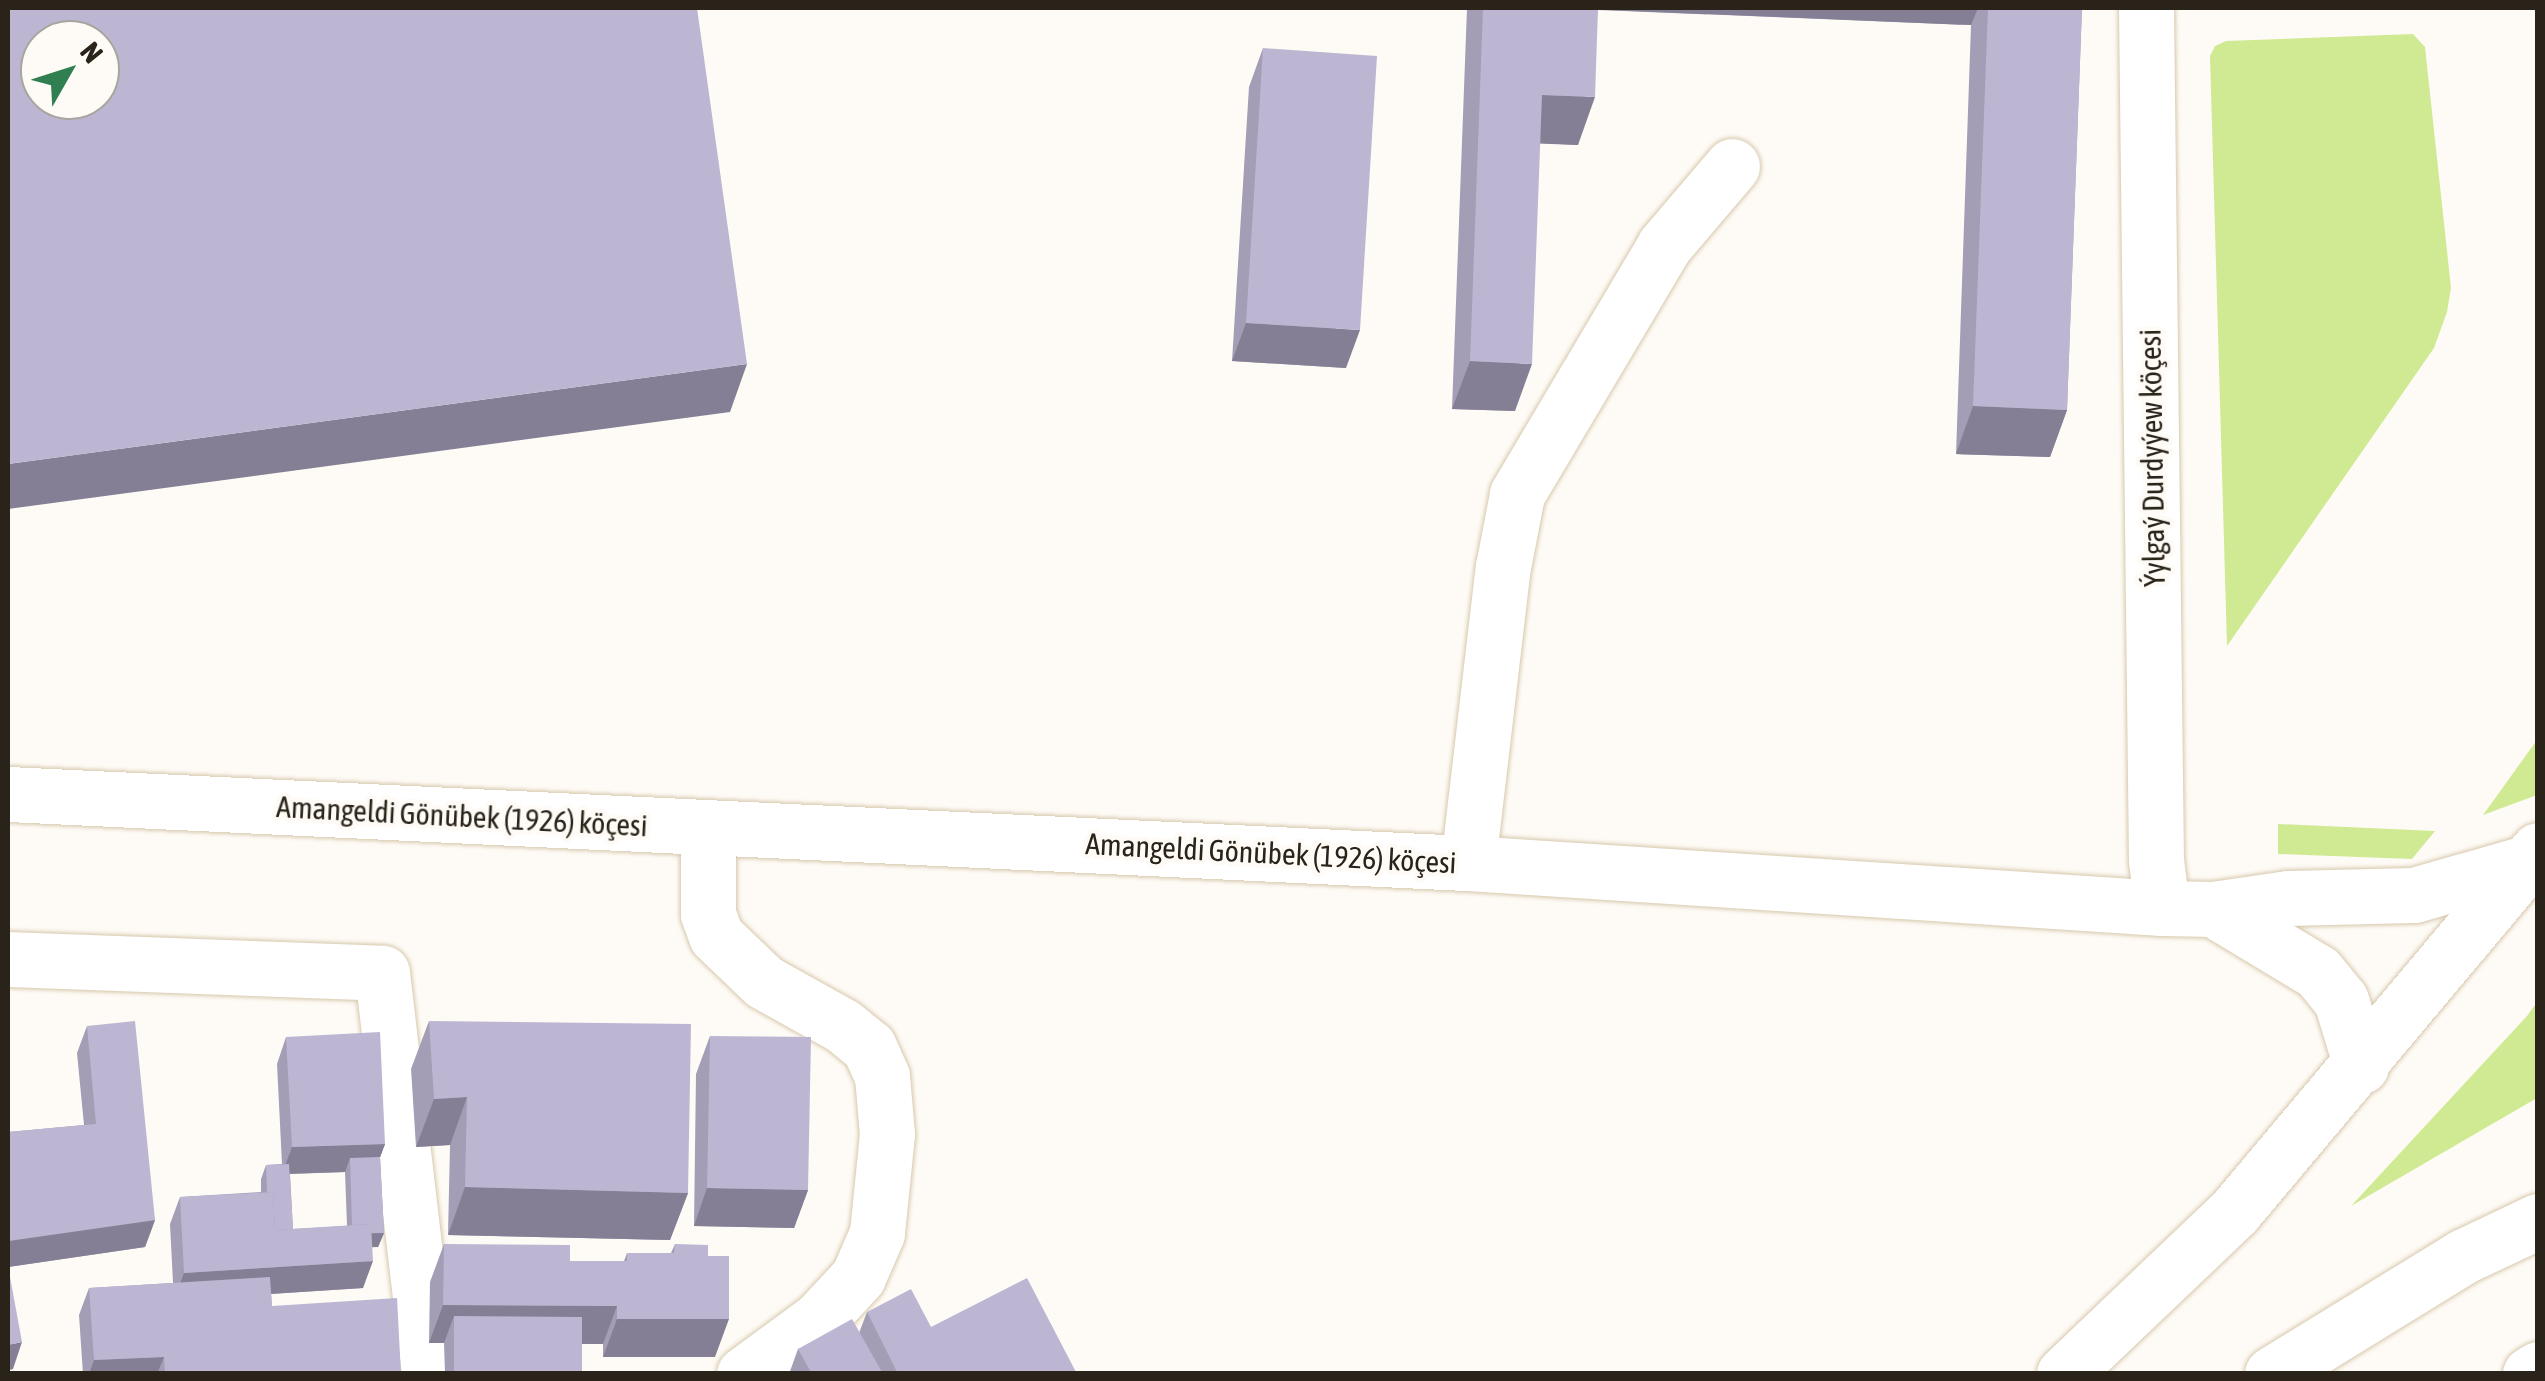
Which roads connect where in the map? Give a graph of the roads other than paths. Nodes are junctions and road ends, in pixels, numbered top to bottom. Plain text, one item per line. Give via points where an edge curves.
1 (2146, 8) edge
2 (1732, 166) dead end
3 (8, 794) edge
4 (708, 827) junction
5 (2533, 856) edge
6 (1468, 862) junction
7 (2188, 909) junction
8 (8, 959) edge
9 (2361, 1066) junction
10 (2538, 1221) edge
11 (2538, 1370) edge
12 (428, 1374) edge
13 (744, 1374) edge
14 (2064, 1374) edge
15 (2272, 1374) edge
16 (2530, 1374) edge

1 - 7 main road, Ýylgaý Durdyýew köçesi via 2156,860
2 - 6 main road via 1664,246 1517,494
3 - 4 main road, Amangeldi Gönübek (1926) köçesi
4 - 6 main road, Amangeldi Gönübek (1926) köçesi
4 - 13 main road via 708,914 716,936 764,982 869,1047 882,1076 887,1134 877,1233 858,1277 819,1319
5 - 7 main road, Amangeldi Gönübek (1926) köçesi via 2467,884 2414,896 2288,898
5 - 9 main road
6 - 7 main road, Amangeldi Gönübek (1926) köçesi
7 - 9 main road via 2318,972 2342,1000
8 - 12 main road via 382,973
9 - 14 main road via 2235,1211
10 - 15 main road via 2464,1256
11 - 16 main road

